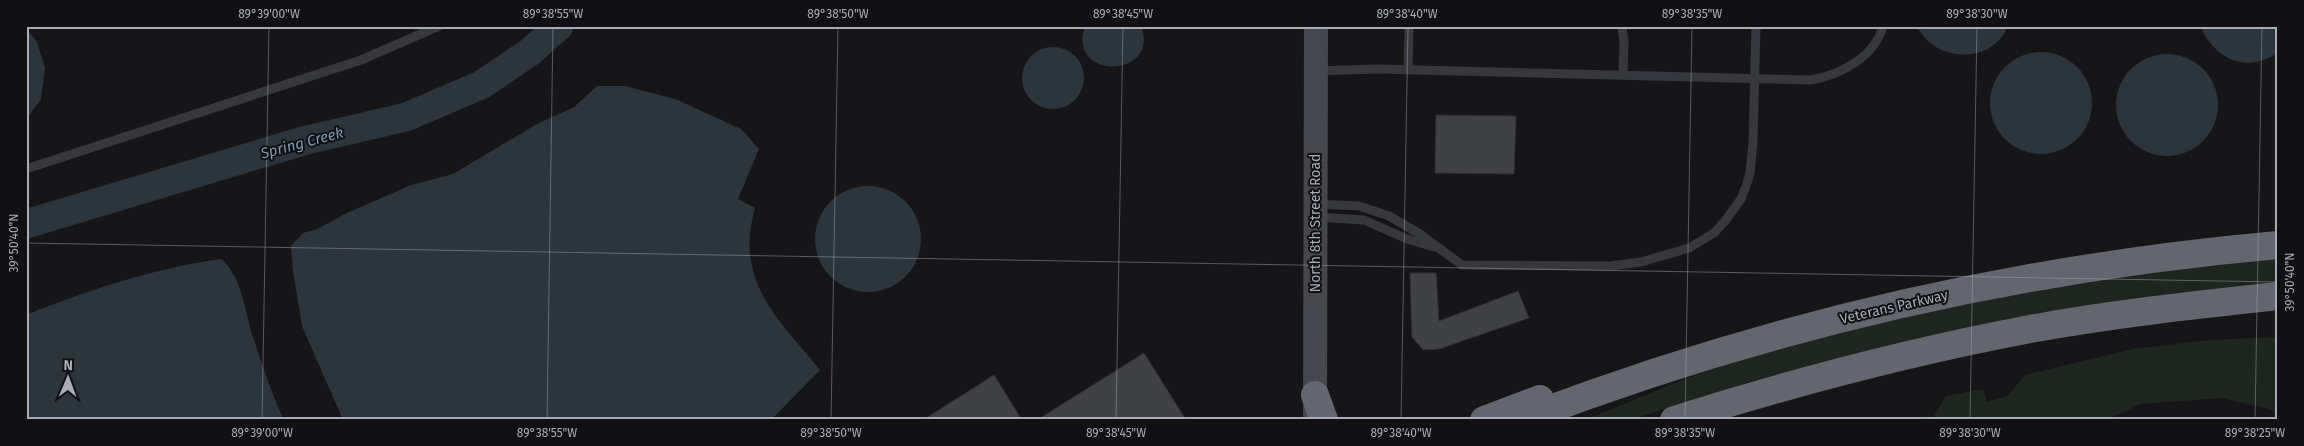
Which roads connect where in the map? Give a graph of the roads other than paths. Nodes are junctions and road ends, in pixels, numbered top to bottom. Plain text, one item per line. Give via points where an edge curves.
1 (439, 26) edge
2 (1316, 26) edge
3 (1409, 26) edge
4 (1622, 26) edge
5 (1756, 26) edge
6 (1883, 26) edge
7 (1408, 70) junction
8 (1316, 71) junction
9 (1623, 75) junction
10 (1754, 79) junction
11 (26, 169) edge
12 (1315, 211) junction
13 (2278, 245) edge
14 (1439, 249) junction
15 (2278, 296) edge
16 (1618, 384) junction
17 (1588, 394) junction
18 (1316, 414) edge
19 (1484, 420) edge
20 (1521, 420) edge
21 (1564, 420) edge
22 (1674, 420) edge

1 - 11 lane via 361,60
2 - 8 street, North 8th Street Road
3 - 7 lane
4 - 9 lane
5 - 10 lane
6 - 10 lane via 1863,56 1838,73 1811,80
7 - 8 lane
7 - 9 lane
8 - 12 street, North 8th Street Road
9 - 10 lane
10 - 14 lane via 1752,158 1741,199 1714,233 1689,248 1641,262 1610,266 1462,265
12 - 14 lane via 1364,220
12 - 14 lane via 1367,208 1389,216
12 - 18 street, North 8th Street Road
13 - 16 highway, Veterans Parkway via 2126,262 1916,301 1785,334
15 - 22 highway via 2030,329 1869,364
16 - 17 highway, Veterans Parkway
16 - 21 highway via 1605,402
17 - 19 highway via 1546,396
17 - 20 highway, Veterans Parkway

